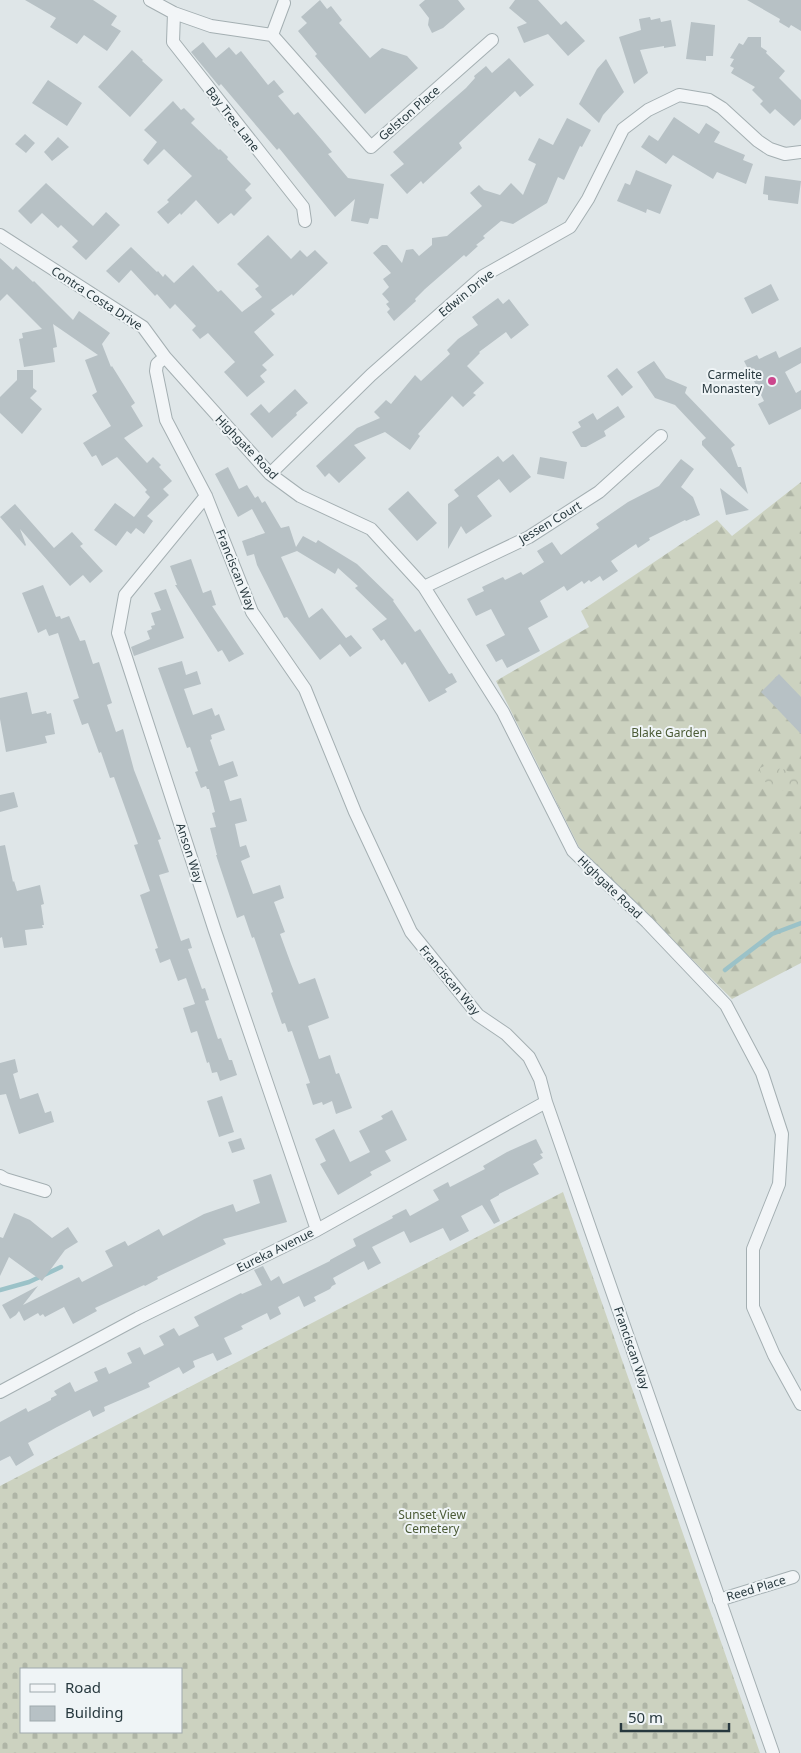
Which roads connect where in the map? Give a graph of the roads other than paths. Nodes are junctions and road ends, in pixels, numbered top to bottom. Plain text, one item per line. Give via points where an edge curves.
1 (150, 0) edge
2 (284, 3) dead end
3 (174, 13) junction
4 (272, 35) junction
5 (492, 40) dead end
6 (801, 152) edge
7 (304, 221) dead end
8 (0, 235) edge
9 (165, 357) junction
10 (201, 397) joint
11 (661, 436) dead end
12 (270, 474) junction
13 (206, 496) junction
14 (424, 587) junction
15 (546, 1102) junction
16 (0, 1176) edge
17 (46, 1192) dead end
18 (317, 1230) junction
19 (0, 1392) edge
20 (801, 1404) edge
21 (793, 1577) dead end
22 (718, 1600) junction
23 (773, 1753) edge

1 - 3 street
2 - 4 street
3 - 4 street via 211,26
3 - 7 street, Bay Tree Lane via 173,42 303,207
4 - 5 street, Gelston Place via 371,146
6 - 12 street, Edwin Drive via 785,154 770,149 710,100 679,95 648,110 623,129 588,199 570,227 483,276 371,375
8 - 9 street, Contra Costa Drive via 143,327
9 - 10 street, Contra Costa Drive
9 - 13 street, Franciscan Way via 157,364 156,371 166,420
10 - 12 street, Highgate Road
11 - 14 street, Jessen Court via 598,492 528,537
12 - 14 street, Highgate Road via 300,496 371,529
13 - 15 street, Franciscan Way via 252,612 305,689 354,812 411,932 478,1015 506,1034 529,1057 540,1079
13 - 18 street, Anson Way via 126,595 118,633
14 - 20 street, Highgate Road via 503,712 573,851 726,1005 762,1073 782,1134 779,1184 753,1249 753,1307
15 - 18 street, Eureka Avenue
15 - 22 street, Franciscan Way
16 - 17 street
18 - 19 street, Eureka Avenue via 138,1318
21 - 22 street, Reed Place
22 - 23 street, Franciscan Way

